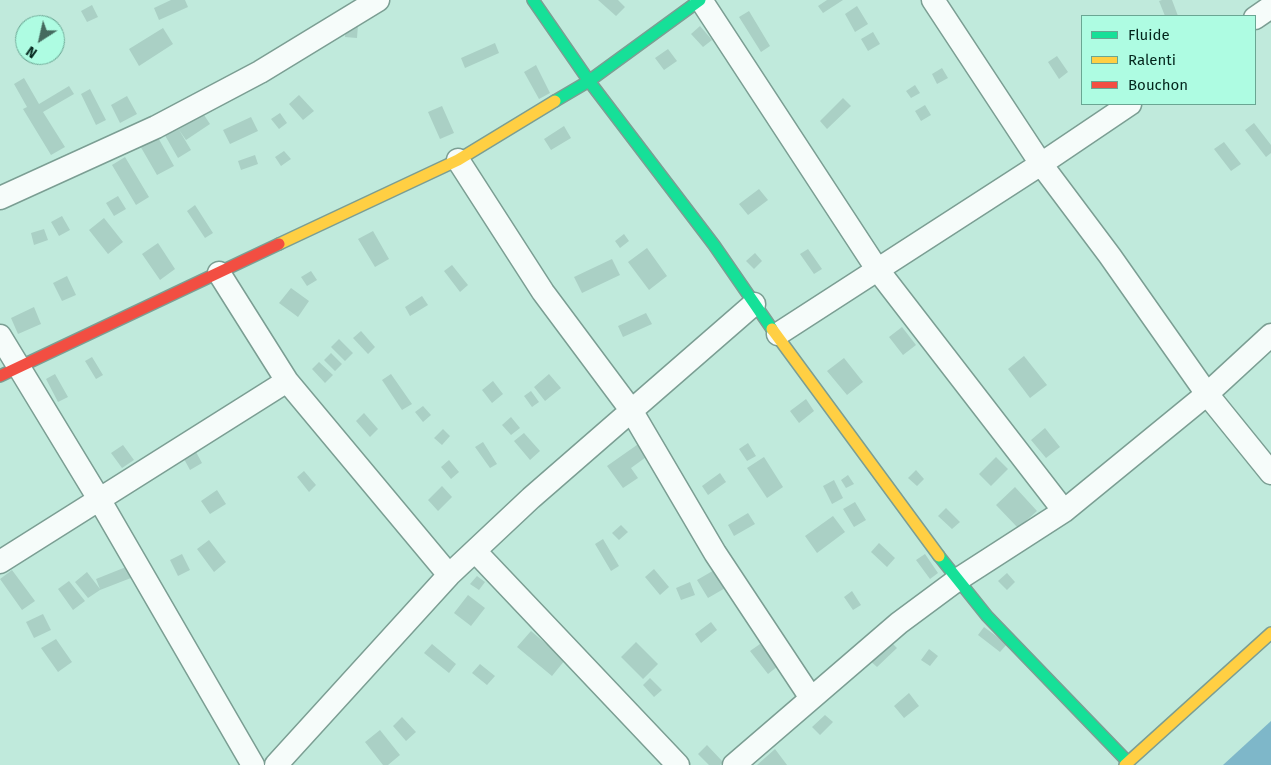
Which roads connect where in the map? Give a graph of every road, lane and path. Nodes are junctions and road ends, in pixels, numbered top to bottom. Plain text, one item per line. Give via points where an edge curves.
1 (378, 0) edge
2 (533, 0) edge
3 (701, 0) edge
4 (933, 0) edge
5 (1271, 7) edge
6 (1256, 17) edge
7 (589, 81) junction
8 (1129, 105) edge
9 (458, 160) junction
10 (1042, 164) junction
11 (0, 198) edge
12 (877, 269) junction
13 (219, 273) junction
14 (754, 304) junction
15 (778, 334) junction
16 (1271, 335) edge
17 (0, 336) edge
18 (9, 372) edge
19 (287, 381) junction
20 (1207, 394) junction
21 (631, 410) junction
22 (1271, 473) edge
23 (99, 499) junction
24 (1064, 511) junction
25 (475, 551) junction
26 (0, 562) edge
27 (449, 574) junction
28 (957, 580) junction
29 (1271, 632) edge
30 (811, 698) junction
31 (1126, 764) edge
32 (253, 765) edge
33 (276, 765) edge
34 (678, 765) edge
35 (734, 765) edge

1 - 11 street via 260,72 174,118
2 - 7 street
3 - 7 street
3 - 12 street
4 - 10 street
5 - 6 street
7 - 9 street
7 - 14 street via 714,245
8 - 10 street
9 - 13 street
9 - 21 street via 543,292
10 - 12 street
10 - 20 street
12 - 15 street
12 - 24 street
13 - 18 street
13 - 19 street
14 - 15 street
14 - 21 street
15 - 28 street
16 - 20 street
17 - 18 street
18 - 23 street
19 - 23 street
19 - 27 street
20 - 22 street
20 - 24 street
21 - 25 street
21 - 30 street via 715,553
23 - 26 street
23 - 32 street
24 - 28 street
25 - 27 street
25 - 34 street
27 - 33 street
28 - 30 street via 899,623
28 - 31 street
29 - 31 street
30 - 35 street

